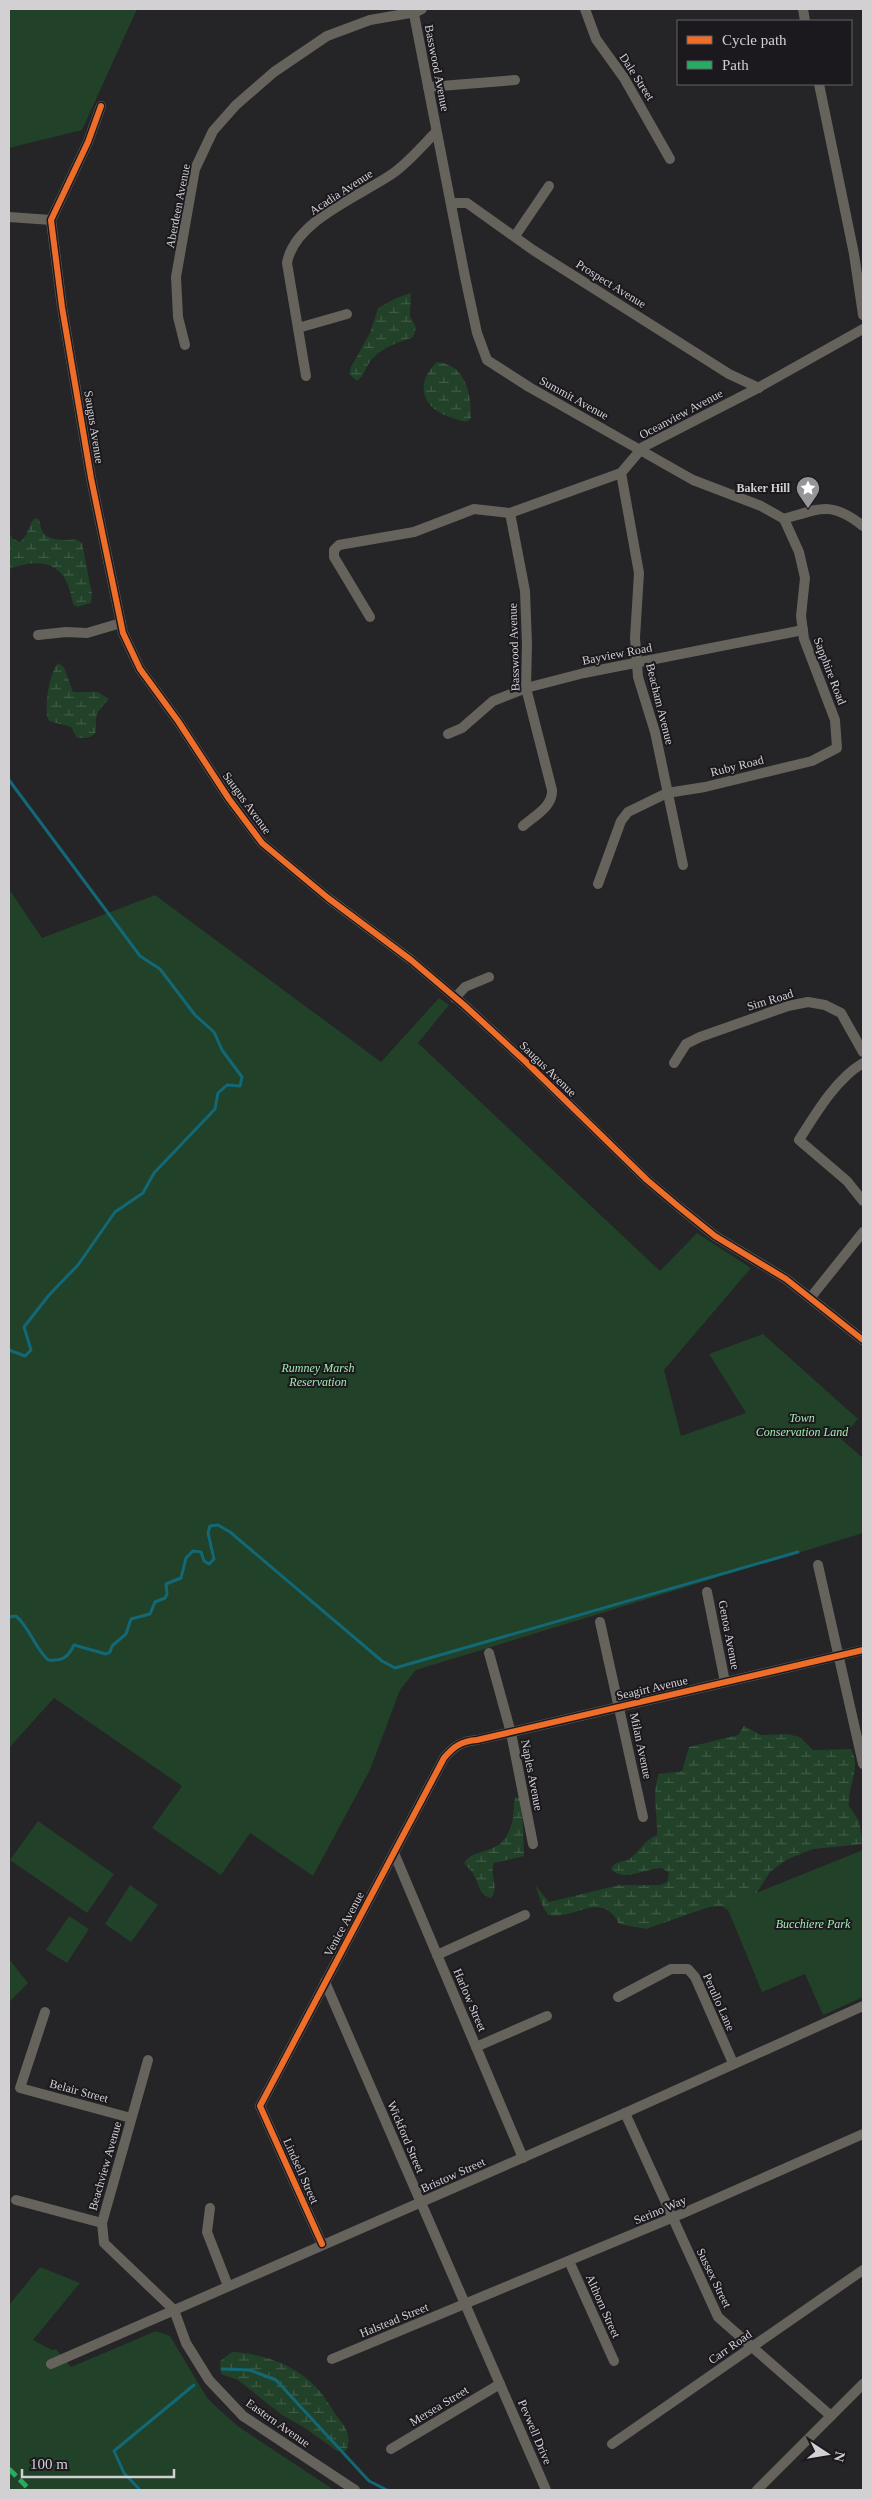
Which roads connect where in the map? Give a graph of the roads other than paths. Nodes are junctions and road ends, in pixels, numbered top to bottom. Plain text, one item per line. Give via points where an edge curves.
1 (585, 9) edge
2 (416, 10) edge
3 (515, 80) dead end
4 (819, 85) edge
5 (428, 87) junction
6 (101, 106) dead end
7 (436, 132) junction
8 (670, 159) dead end
9 (549, 186) dead end
10 (452, 204) junction
11 (9, 217) edge
12 (51, 220) junction
13 (515, 236) junction
14 (347, 314) dead end
15 (863, 315) edge
16 (298, 328) junction
17 (863, 328) edge
18 (185, 345) dead end
19 (306, 376) dead end
20 (760, 388) junction
21 (640, 449) junction
22 (621, 473) junction
23 (510, 512) junction
24 (784, 519) junction
25 (863, 526) edge
26 (370, 617) dead end
27 (121, 623) junction
28 (803, 630) junction
29 (38, 635) dead end
30 (637, 663) junction
31 (526, 688) junction
32 (448, 734) dead end
33 (812, 761) joint
34 (667, 793) junction
35 (523, 826) dead end
36 (684, 865) dead end
37 (598, 884) dead end
38 (489, 977) dead end
39 (455, 998) junction
40 (863, 1052) edge
41 (863, 1063) edge
42 (674, 1064) dead end
43 (863, 1201) edge
44 (863, 1232) edge
45 (811, 1297) junction
46 (863, 1340) edge
47 (818, 1565) dead end
48 (707, 1592) dead end
49 (600, 1622) dead end
50 (863, 1650) edge
51 (489, 1653) dead end
52 (838, 1656) junction
53 (725, 1682) junction
54 (620, 1707) junction
55 (511, 1732) junction
56 (448, 1753) joint
57 (863, 1764) edge
58 (643, 1817) dead end
59 (533, 1844) dead end
60 (394, 1853) junction
61 (525, 1915) dead end
62 (437, 1955) junction
63 (325, 1982) junction
64 (618, 1997) dead end
65 (863, 2006) edge
66 (45, 2012) dead end
67 (547, 2016) dead end
68 (476, 2047) junction
69 (148, 2060) dead end
70 (732, 2063) junction
71 (260, 2106) joint
72 (625, 2113) junction
73 (131, 2118) junction
74 (863, 2134) edge
75 (523, 2158) junction
76 (16, 2200) dead end
77 (421, 2203) junction
78 (210, 2208) dead end
79 (672, 2219) junction
80 (102, 2223) junction
81 (322, 2244) junction
82 (569, 2261) junction
83 (863, 2270) edge
84 (228, 2286) junction
85 (465, 2304) junction
86 (174, 2310) junction
87 (751, 2348) junction
88 (332, 2359) dead end
89 (614, 2361) dead end
90 (51, 2364) dead end
91 (500, 2384) junction
92 (863, 2384) edge
93 (831, 2416) junction
94 (612, 2444) dead end
95 (391, 2449) dead end
96 (355, 2490) edge
97 (546, 2490) edge
98 (757, 2490) edge

1 - 8 street, Dale Street via 596,39 624,78
2 - 5 street, Basswood Avenue
2 - 18 street, Aberdeen Avenue via 370,20 327,36 274,72 212,131 195,169 176,276 178,318
3 - 5 street
4 - 15 street via 854,254
5 - 7 street, Basswood Avenue
6 - 12 street via 88,142
7 - 10 street, Summit Avenue
7 - 16 street, Acadia Avenue via 394,173 318,220 292,246 288,263
9 - 13 street
10 - 13 street, Prospect Avenue via 467,203
10 - 21 street, Summit Avenue via 477,333 487,360
11 - 12 street
12 - 27 street, Saugus Avenue via 91,478
13 - 20 street, Prospect Avenue via 729,374
14 - 16 street
16 - 19 street, Acadia Avenue
17 - 20 street, Oceanview Avenue
20 - 21 street, Oceanview Avenue
21 - 22 street, Oceanview Avenue
21 - 24 street, Summit Avenue via 693,480 761,506
22 - 23 street
22 - 30 street, Beacham Avenue via 639,573 635,638
23 - 26 street via 474,509 414,532 339,545 334,550 334,557
23 - 31 street, Basswood Avenue via 525,591
24 - 25 street via 832,508 848,514
24 - 28 street, Sapphire Road via 799,552 805,578 801,616
27 - 29 street via 87,633
27 - 39 street, Saugus Avenue via 140,669 262,843
28 - 30 street, Bayview Road
28 - 33 street, Sapphire Road via 835,720 837,748
30 - 31 street, Bayview Road
30 - 34 street, Beacham Avenue via 638,677 656,732
31 - 32 street, Bayview Road via 493,701 462,728
31 - 35 street, Basswood Avenue via 552,798
33 - 34 street, Ruby Road
34 - 36 street, Beacham Avenue
34 - 37 street, Ruby Road via 628,812 621,821
38 - 39 street via 465,987
39 - 45 street, Saugus Avenue via 679,1208 715,1236
40 - 42 street, Sim Road via 841,1013 825,1005 808,1002 700,1037 686,1044
41 - 43 street via 852,1070 818,1111 800,1140 847,1181
44 - 45 street
45 - 46 street, Saugus Avenue
47 - 52 street
48 - 53 street, Genoa Avenue
49 - 54 street, Milan Avenue
50 - 52 street, Seagirt Avenue
51 - 55 street, Naples Avenue
52 - 53 street, Seagirt Avenue
52 - 57 street
53 - 54 street, Seagirt Avenue
54 - 55 street, Seagirt Avenue
54 - 58 street, Milan Avenue
55 - 56 street, Seagirt Avenue via 464,1741
55 - 59 street, Naples Avenue
56 - 60 street, Venice Avenue
60 - 62 street, Harlow Street
60 - 63 street, Venice Avenue
61 - 62 street
62 - 68 street, Harlow Street
63 - 71 street, Venice Avenue
63 - 77 street, Wickford Street
64 - 70 street, Perullo Lane via 672,1969 688,1968 695,1977
65 - 70 street, Bristow Street
66 - 73 street, Belair Street via 20,2088
67 - 68 street
68 - 75 street, Harlow Street
69 - 73 street, Beachview Avenue
70 - 72 street, Bristow Street
71 - 81 street, Lindsell Street
72 - 75 street, Bristow Street
72 - 79 street, Sussex Street
73 - 80 street, Beachview Avenue
74 - 79 street, Serino Way
75 - 77 street, Bristow Street
76 - 80 street
77 - 81 street, Bristow Street
77 - 85 street, Wickford Street
78 - 84 street via 207,2232
79 - 82 street, Serino Way
79 - 87 street, Sussex Street via 718,2317
80 - 86 street, Beachview Avenue via 103,2238 108,2248
81 - 84 street, Bristow Street
82 - 85 street, Serino Way
82 - 89 street, Althorn Street
83 - 87 street, Carr Road
84 - 86 street, Bristow Street
85 - 88 street, Halstead Street
85 - 91 street, Wickford Street
86 - 90 street, Bristow Street
86 - 96 street, Eastern Avenue via 186,2344 209,2380 243,2416
87 - 93 street, Sussex Street
87 - 94 street, Carr Road
91 - 95 street, Mersea Street
91 - 97 street, Pevwell Drive
92 - 93 street
93 - 98 street

